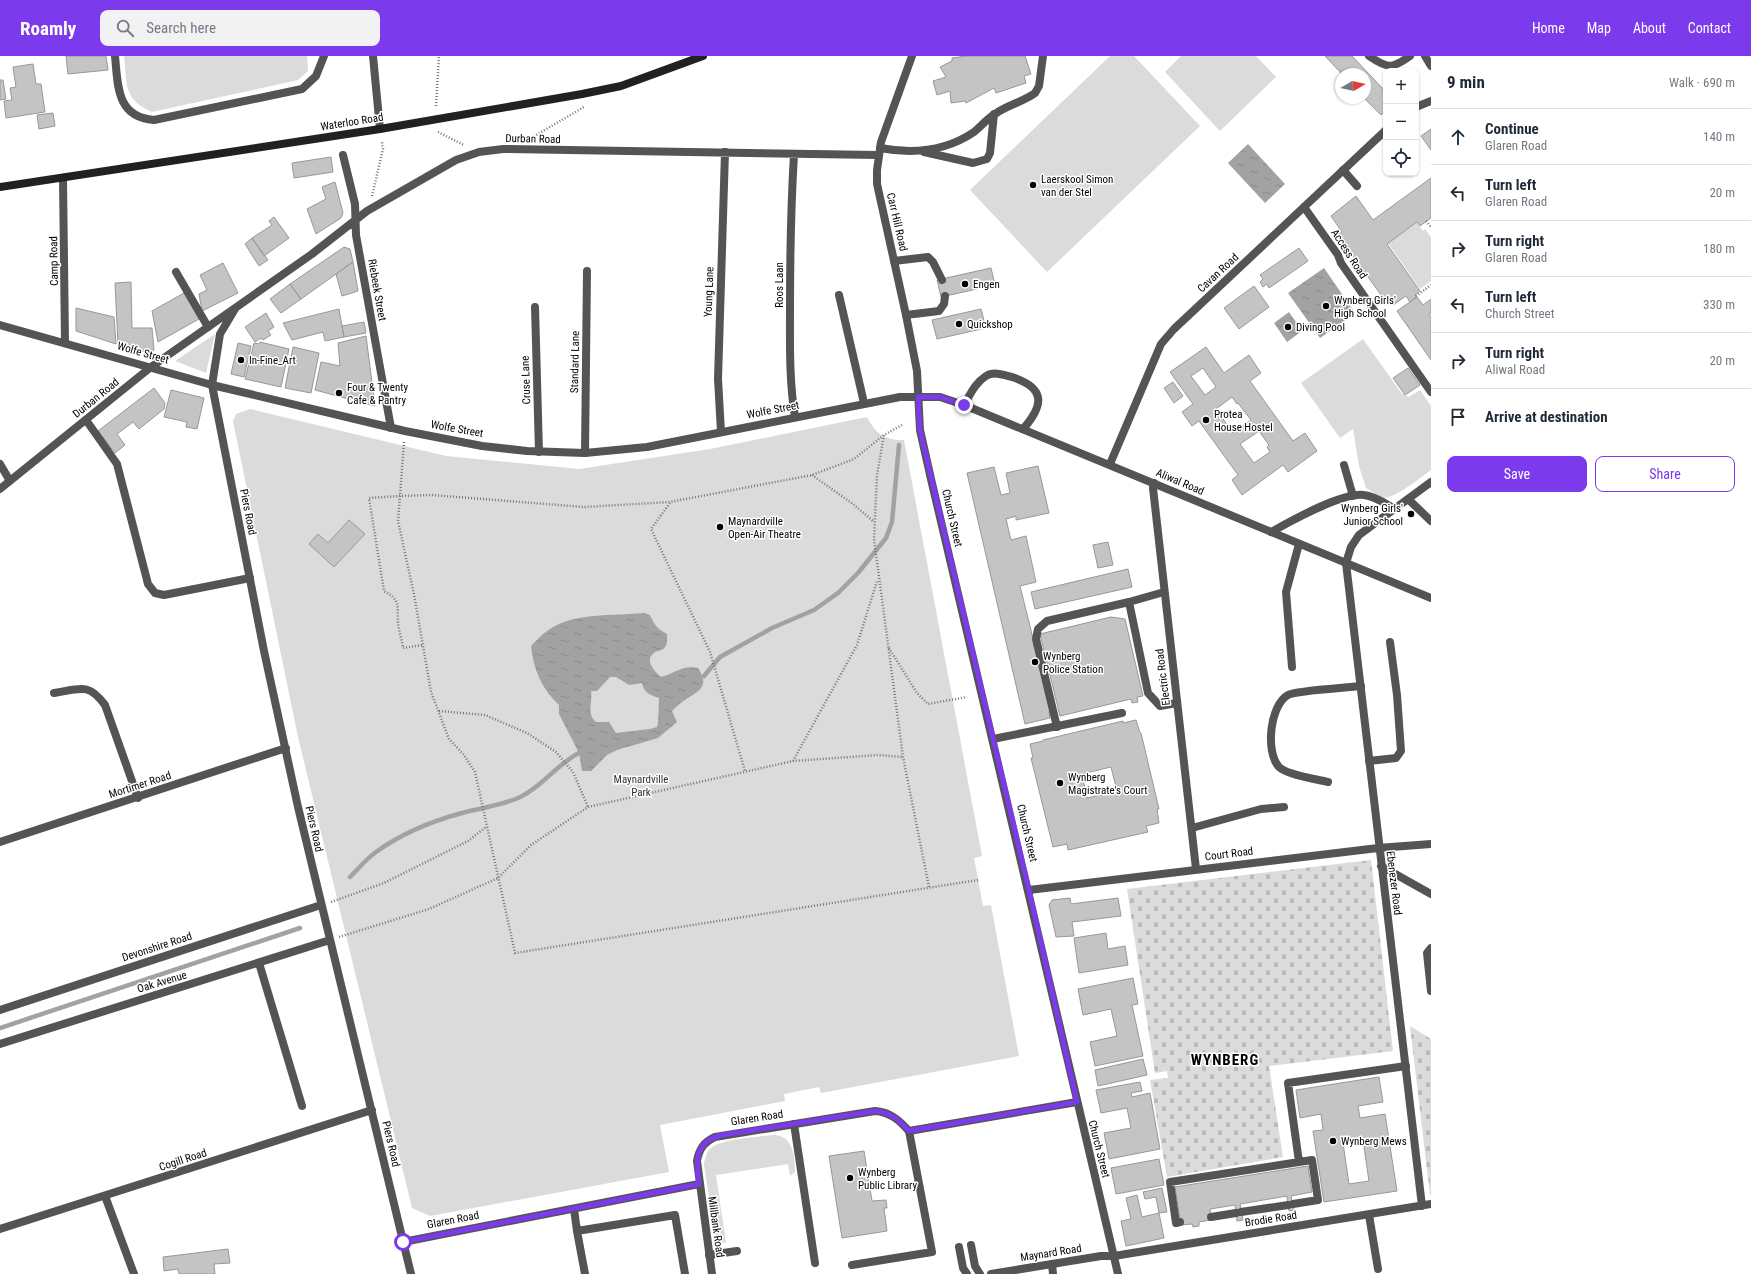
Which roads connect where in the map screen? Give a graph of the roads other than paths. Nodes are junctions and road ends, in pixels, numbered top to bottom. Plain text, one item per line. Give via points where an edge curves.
1 (115, 56) edge
2 (324, 56) edge
3 (373, 56) edge
4 (703, 56) edge
5 (912, 56) edge
6 (1043, 56) edge
7 (1369, 56) edge
8 (1410, 56) edge
9 (1425, 56) edge
10 (1431, 66) edge
11 (1431, 101) edge
12 (1419, 106) edge
13 (994, 114) junction
14 (380, 129) junction
15 (1383, 133) edge
16 (919, 151) junction
17 (725, 152) junction
18 (879, 152) junction
19 (794, 154) junction
20 (343, 155) dead end
21 (1343, 170) junction
22 (63, 179) junction
23 (1357, 186) dead end
24 (0, 188) edge
25 (1304, 207) junction
26 (354, 221) junction
27 (894, 261) junction
28 (587, 271) dead end
29 (176, 272) dead end
30 (942, 280) dead end
31 (839, 295) dead end
32 (945, 296) dead end
33 (535, 307) dead end
34 (235, 309) junction
35 (906, 315) junction
36 (0, 325) edge
37 (208, 327) junction
38 (220, 334) junction
39 (66, 342) junction
40 (151, 367) junction
41 (212, 385) junction
42 (1431, 392) edge
43 (918, 397) junction
44 (864, 403) junction
45 (964, 405) junction
46 (795, 417) junction
47 (86, 420) junction
48 (391, 428) junction
49 (1023, 429) junction
50 (721, 432) junction
51 (539, 452) junction
52 (585, 453) junction
53 (0, 464) edge
54 (1110, 464) junction
55 (1344, 465) dead end
56 (10, 481) junction
57 (1431, 482) edge
58 (1154, 483) junction
59 (0, 489) edge
60 (1353, 496) junction
61 (1408, 499) junction
62 (1395, 509) junction
63 (1431, 521) edge
64 (1271, 532) junction
65 (1299, 544) junction
66 (1346, 563) junction
67 (250, 578) junction
68 (1164, 592) junction
69 (1431, 598) edge
70 (1130, 602) junction
71 (1390, 642) dead end
72 (1292, 667) dead end
73 (1361, 686) junction
74 (54, 693) dead end
75 (1177, 703) junction
76 (1122, 713) dead end
77 (1057, 727) junction
78 (993, 739) junction
79 (286, 748) junction
80 (1369, 761) junction
81 (1328, 782) dead end
82 (138, 798) junction
83 (1284, 807) dead end
84 (1192, 828) junction
85 (0, 842) edge
86 (1431, 844) edge
87 (1378, 848) junction
88 (1381, 866) junction
89 (1196, 869) junction
90 (1029, 890) junction
91 (1431, 894) edge
92 (321, 905) junction
93 (330, 940) junction
94 (1431, 948) edge
95 (259, 963) junction
96 (1431, 991) edge
97 (0, 1010) edge
98 (0, 1044) edge
99 (1406, 1066) junction
100 (1077, 1102) junction
101 (302, 1106) dead end
102 (372, 1110) junction
103 (794, 1124) junction
104 (909, 1131) junction
105 (1299, 1162) junction
106 (699, 1184) junction
107 (105, 1196) junction
108 (1431, 1204) edge
109 (1422, 1206) junction
110 (574, 1209) junction
111 (1369, 1215) junction
112 (1211, 1217) dead end
113 (1180, 1222) dead end
114 (0, 1229) edge
115 (577, 1231) junction
116 (403, 1242) junction
117 (971, 1245) dead end
118 (959, 1247) dead end
119 (737, 1251) dead end
120 (709, 1255) junction
121 (1114, 1256) junction
122 (815, 1263) dead end
123 (1052, 1264) junction
124 (852, 1265) dead end
125 (1378, 1269) dead end
126 (134, 1274) edge
127 (411, 1274) edge
128 (584, 1274) edge
129 (685, 1274) edge
130 (712, 1274) edge
131 (967, 1274) edge
132 (980, 1274) edge
133 (991, 1274) edge
134 (1053, 1274) edge
135 (1118, 1274) edge

1 - 2 street via 123,104 134,115 154,120 302,89 316,76
3 - 14 street
4 - 14 main road, Waterloo Road via 621,86
5 - 18 street, Carr Hill Road
6 - 13 street via 1039,86 1035,92
7 - 8 street via 1388,66 1398,64
9 - 10 street
11 - 12 street
13 - 16 street via 960,140
13 - 16 street via 990,153 982,162 973,163
14 - 22 main road, Waterloo Road
15 - 21 street, Cavan Road
16 - 18 street, Durban Road
17 - 19 street, Durban Road
17 - 26 street, Durban Road via 503,149 479,152 456,160
17 - 50 street, Young Lane via 718,379
18 - 19 street, Durban Road
18 - 27 street, Carr Hill Road via 877,184
19 - 46 street, Roos Laan via 790,218 790,390
20 - 26 street, Riebeek Street via 355,204
21 - 23 street
21 - 25 street, Cavan Road
22 - 24 main road, Waterloo Road
22 - 39 street, Camp Road
25 - 42 street, Access Road
25 - 54 street, Cavan Road via 1161,344
26 - 34 street, Durban Road
26 - 48 street, Riebeek Street
27 - 30 street via 928,257
27 - 35 street, Carr Hill Road
28 - 52 street, Standard Lane
29 - 37 street
31 - 44 street
32 - 35 street via 944,304 939,311
33 - 51 street, Cruse Lane
34 - 37 street, Durban Road
34 - 38 street, Durban Road
35 - 43 street, Carr Hill Road via 917,371
36 - 39 street, Wolfe Street
37 - 38 street via 216,326
37 - 40 street, Durban Road
38 - 41 street, Durban Road
39 - 40 street, Wolfe Street
40 - 41 street, Wolfe Street
40 - 47 street, Durban Road
41 - 48 street, Wolfe Street
41 - 67 street, Piers Road
43 - 44 street, Wolfe Street
43 - 45 street, Aliwal Road via 940,397
43 - 78 street, Church Street via 920,430
44 - 46 street, Wolfe Street
45 - 49 street, Aliwal Road
45 - 49 street via 975,385 987,375 1002,374 1019,379 1030,385 1038,394 1035,413
46 - 50 street, Wolfe Street
47 - 56 street, Durban Road
47 - 67 street via 117,464 148,584 155,593 164,595
48 - 51 street, Wolfe Street via 482,446
49 - 54 street, Aliwal Road
50 - 52 street, Wolfe Street via 647,447
51 - 52 street, Wolfe Street
53 - 56 street
54 - 58 street, Aliwal Road
55 - 60 street
56 - 59 street, Durban Road
57 - 61 street
58 - 64 street, Aliwal Road
58 - 68 street, Electric Road
60 - 62 street via 1368,496
60 - 64 street via 1301,516
61 - 62 street
61 - 63 street
62 - 66 street via 1359,535 1351,547
64 - 65 street, Aliwal Road
65 - 66 street, Aliwal Road
65 - 72 street via 1286,592
66 - 69 street, Aliwal Road
66 - 73 street, Ebenezer Road
67 - 79 street, Piers Road
68 - 70 street
68 - 75 street, Electric Road
70 - 75 street via 1148,693 1160,706
70 - 77 street via 1047,621 1038,629 1036,639
71 - 80 street via 1401,751 1396,758
73 - 80 street, Ebenezer Road
73 - 81 street via 1290,694 1278,704 1271,738 1276,763 1280,768 1290,772
74 - 82 street via 84,688 97,694 105,705
75 - 84 street, Electric Road
76 - 77 street
77 - 78 street
78 - 90 street, Church Street
79 - 82 street, Mortimer Road
79 - 92 street, Piers Road
80 - 87 street, Ebenezer Road
82 - 85 street, Mortimer Road
83 - 84 street via 1260,809
84 - 89 street, Electric Road
86 - 87 street, Court Road
87 - 88 street, Ebenezer Road
87 - 89 street, Court Road
88 - 91 street
88 - 99 street, Ebenezer Road
89 - 90 street, Court Road
90 - 100 street, Church Street
92 - 93 street, Piers Road
92 - 97 street, Devonshire Road
93 - 95 street, Oak Avenue
93 - 102 street, Piers Road
94 - 96 street via 1427,953
95 - 98 street, Oak Avenue
95 - 101 street
99 - 105 street via 1288,1083
99 - 109 street, Ebenezer Road
100 - 104 street
100 - 121 street, Church Street
102 - 107 street, Cogill Road
102 - 116 street, Piers Road
103 - 104 street, Glaren Road via 875,1111 898,1119
103 - 106 street, Glaren Road via 722,1135 708,1140 698,1155
103 - 122 street
104 - 124 street via 932,1252
105 - 112 street via 1312,1160 1318,1200
105 - 113 street via 1170,1182 1176,1223
106 - 110 street, Glaren Road
106 - 120 street, Millbank Road
107 - 114 street, Cogill Road
107 - 126 street
108 - 109 street, Brodie Road
109 - 111 street, Brodie Road
110 - 115 street
110 - 116 street, Glaren Road
111 - 121 street, Brodie Road
111 - 125 street
115 - 128 street
115 - 129 street via 675,1215
116 - 127 street, Piers Road
117 - 132 street
118 - 131 street via 963,1268
119 - 120 street
120 - 130 street, Millbank Road
121 - 123 street, Maynard Road
121 - 135 street, Church Street
123 - 133 street, Maynard Road
123 - 134 street

